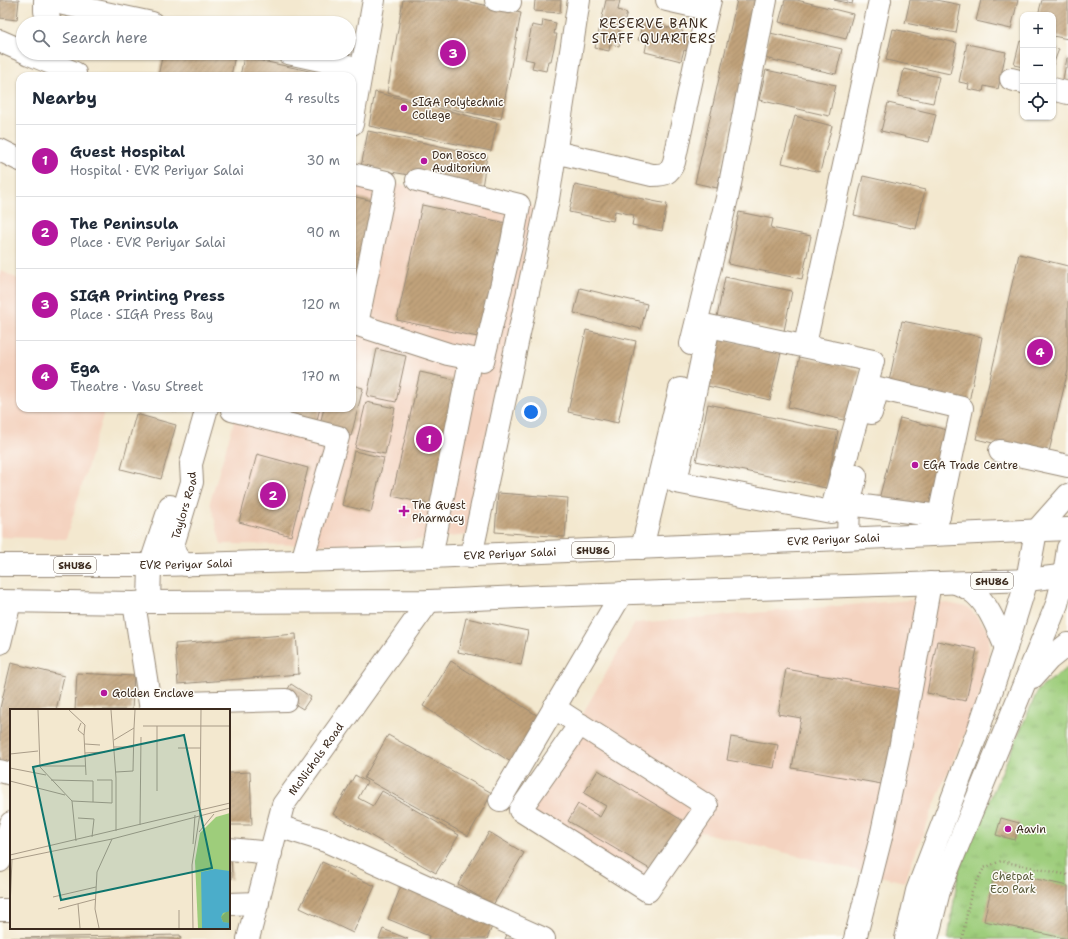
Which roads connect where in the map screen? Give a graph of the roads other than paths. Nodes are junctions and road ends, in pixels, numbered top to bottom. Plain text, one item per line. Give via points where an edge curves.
1 (45, 0) edge
2 (374, 0) edge
3 (579, 0) edge
4 (667, 0) edge
5 (766, 0) edge
6 (880, 0) edge
7 (708, 4) edge
8 (48, 16) edge
9 (119, 16) edge
10 (0, 42) edge
11 (16, 48) edge
12 (43, 60) edge
13 (68, 60) edge
14 (320, 60) edge
15 (362, 69) junction
16 (69, 72) edge
17 (74, 72) edge
18 (1056, 90) edge
19 (1068, 92) edge
20 (356, 102) edge
21 (0, 150) edge
22 (555, 152) junction
23 (16, 158) edge
24 (356, 175) edge
25 (417, 180) dead end
26 (356, 315) edge
27 (356, 325) edge
28 (806, 340) dead end
29 (468, 372) dead end
30 (206, 412) edge
31 (240, 412) edge
32 (1000, 451) dead end
33 (191, 464) junction
34 (1068, 466) edge
35 (1068, 495) edge
36 (840, 508) junction
37 (935, 525) junction
38 (1068, 528) edge
39 (1036, 531) junction
40 (848, 538) junction
41 (827, 540) junction
42 (642, 548) junction
43 (1068, 548) edge
44 (471, 556) junction
45 (431, 557) junction
46 (302, 561) junction
47 (186, 565) junction
48 (0, 566) edge
49 (150, 566) junction
50 (1066, 576) edge
51 (1027, 580) junction
52 (930, 583) junction
53 (956, 583) junction
54 (622, 593) junction
55 (429, 600) junction
56 (5, 601) edge
57 (142, 602) junction
58 (0, 643) edge
59 (1068, 644) edge
60 (1006, 648) junction
61 (1022, 689) junction
62 (286, 700) dead end
63 (151, 707) edge
64 (554, 707) junction
65 (580, 724) junction
66 (0, 771) edge
67 (10, 774) edge
68 (500, 800) dead end
69 (10, 826) edge
70 (278, 826) junction
71 (230, 849) edge
72 (271, 853) junction
73 (0, 861) edge
74 (230, 904) edge
75 (258, 904) junction
76 (248, 939) edge
77 (544, 939) edge
78 (854, 939) edge
79 (906, 939) edge
80 (927, 939) edge

1 - 8 street
1 - 9 street
2 - 15 street
3 - 22 street
4 - 7 street
5 - 42 street via 728,194
6 - 28 street
7 - 22 street via 674,162 668,172 652,175
10 - 11 street
12 - 16 street
13 - 17 street
14 - 15 street
15 - 20 street
18 - 19 street
21 - 23 street
22 - 44 street via 546,206
24 - 26 street via 386,182
25 - 27 street via 519,205 483,361 448,354
29 - 45 street
30 - 33 street, Taylors Road
31 - 46 street via 338,437
32 - 34 street
33 - 47 street, Taylors Road via 192,482 173,545 174,553
33 - 49 street, Taylors Road via 180,477
35 - 39 street
36 - 36 street via 873,361 709,326 676,482
36 - 37 street
36 - 37 street via 878,388 962,408
36 - 40 street
36 - 41 street
37 - 39 street, EVR Periyar Salai / SHU86
37 - 40 street, EVR Periyar Salai / SHU86
38 - 39 street, EVR Periyar Salai / SHU86
39 - 51 street
40 - 41 street, EVR Periyar Salai / SHU86
41 - 42 street, EVR Periyar Salai / SHU86
42 - 44 street, EVR Periyar Salai / SHU86
43 - 50 street
44 - 45 street, EVR Periyar Salai / SHU86
45 - 46 street, EVR Periyar Salai / SHU86
46 - 47 street, EVR Periyar Salai / SHU86
47 - 49 street, EVR Periyar Salai / SHU86
48 - 49 street, EVR Periyar Salai / SHU86
49 - 57 street, Taylors Road
50 - 51 street, SHU86
50 - 61 street
51 - 53 street, SHU86
51 - 60 street
52 - 53 street, SHU86
52 - 54 street, SHU86
52 - 78 street via 900,748
53 - 60 street via 971,590 982,601
54 - 55 street, SHU86
54 - 64 street
55 - 57 street, SHU86
55 - 70 street, McNichols Road via 283,805
56 - 57 street, SHU86
56 - 58 street
57 - 63 street, Taylors Road
59 - 61 street via 1049,659
60 - 79 street via 978,731 917,890
61 - 80 street via 940,891
62 - 63 street
64 - 65 street
64 - 68 street
65 - 65 street via 707,806 648,892 520,810
66 - 67 street
69 - 73 street
70 - 72 street, McNichols Road
70 - 77 street via 326,841
71 - 72 street
72 - 75 street, McNichols Road
74 - 75 street
75 - 76 street, McNichols Road

